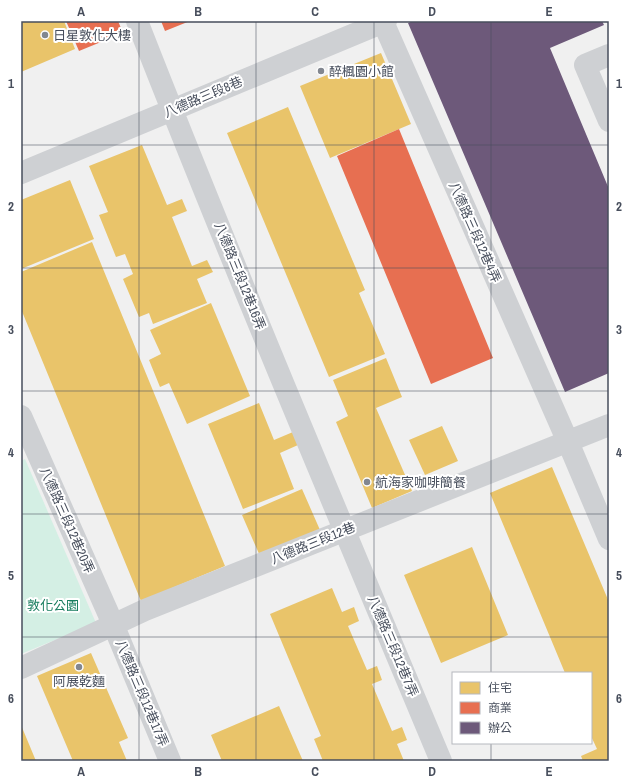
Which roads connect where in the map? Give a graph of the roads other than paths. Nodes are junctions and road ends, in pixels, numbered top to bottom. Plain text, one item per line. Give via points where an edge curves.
1 (137, 21) edge
2 (384, 22) edge
3 (609, 55) edge
4 (172, 110) junction
5 (609, 121) edge
6 (21, 173) edge
7 (21, 416) edge
8 (609, 425) edge
9 (568, 442) junction
10 (344, 530) junction
11 (609, 539) edge
12 (113, 624) junction
13 (21, 668) edge
14 (170, 761) edge
15 (441, 761) edge

1 - 4 lane, 八德路三段12巷16弄
2 - 4 lane, 八德路三段8巷
2 - 9 lane, 八德路三段12巷4弄
3 - 5 lane via 585,65
4 - 6 lane, 八德路三段8巷
4 - 10 lane, 八德路三段12巷16弄
7 - 12 lane, 八德路三段12巷20弄
8 - 9 lane, 八德路三段12巷
9 - 10 lane, 八德路三段12巷
9 - 11 lane, 八德路三段12巷4弄
10 - 12 lane, 八德路三段12巷
10 - 15 lane, 八德路三段12巷7弄
12 - 13 lane, 八德路三段12巷
12 - 14 lane, 八德路三段12巷17弄

